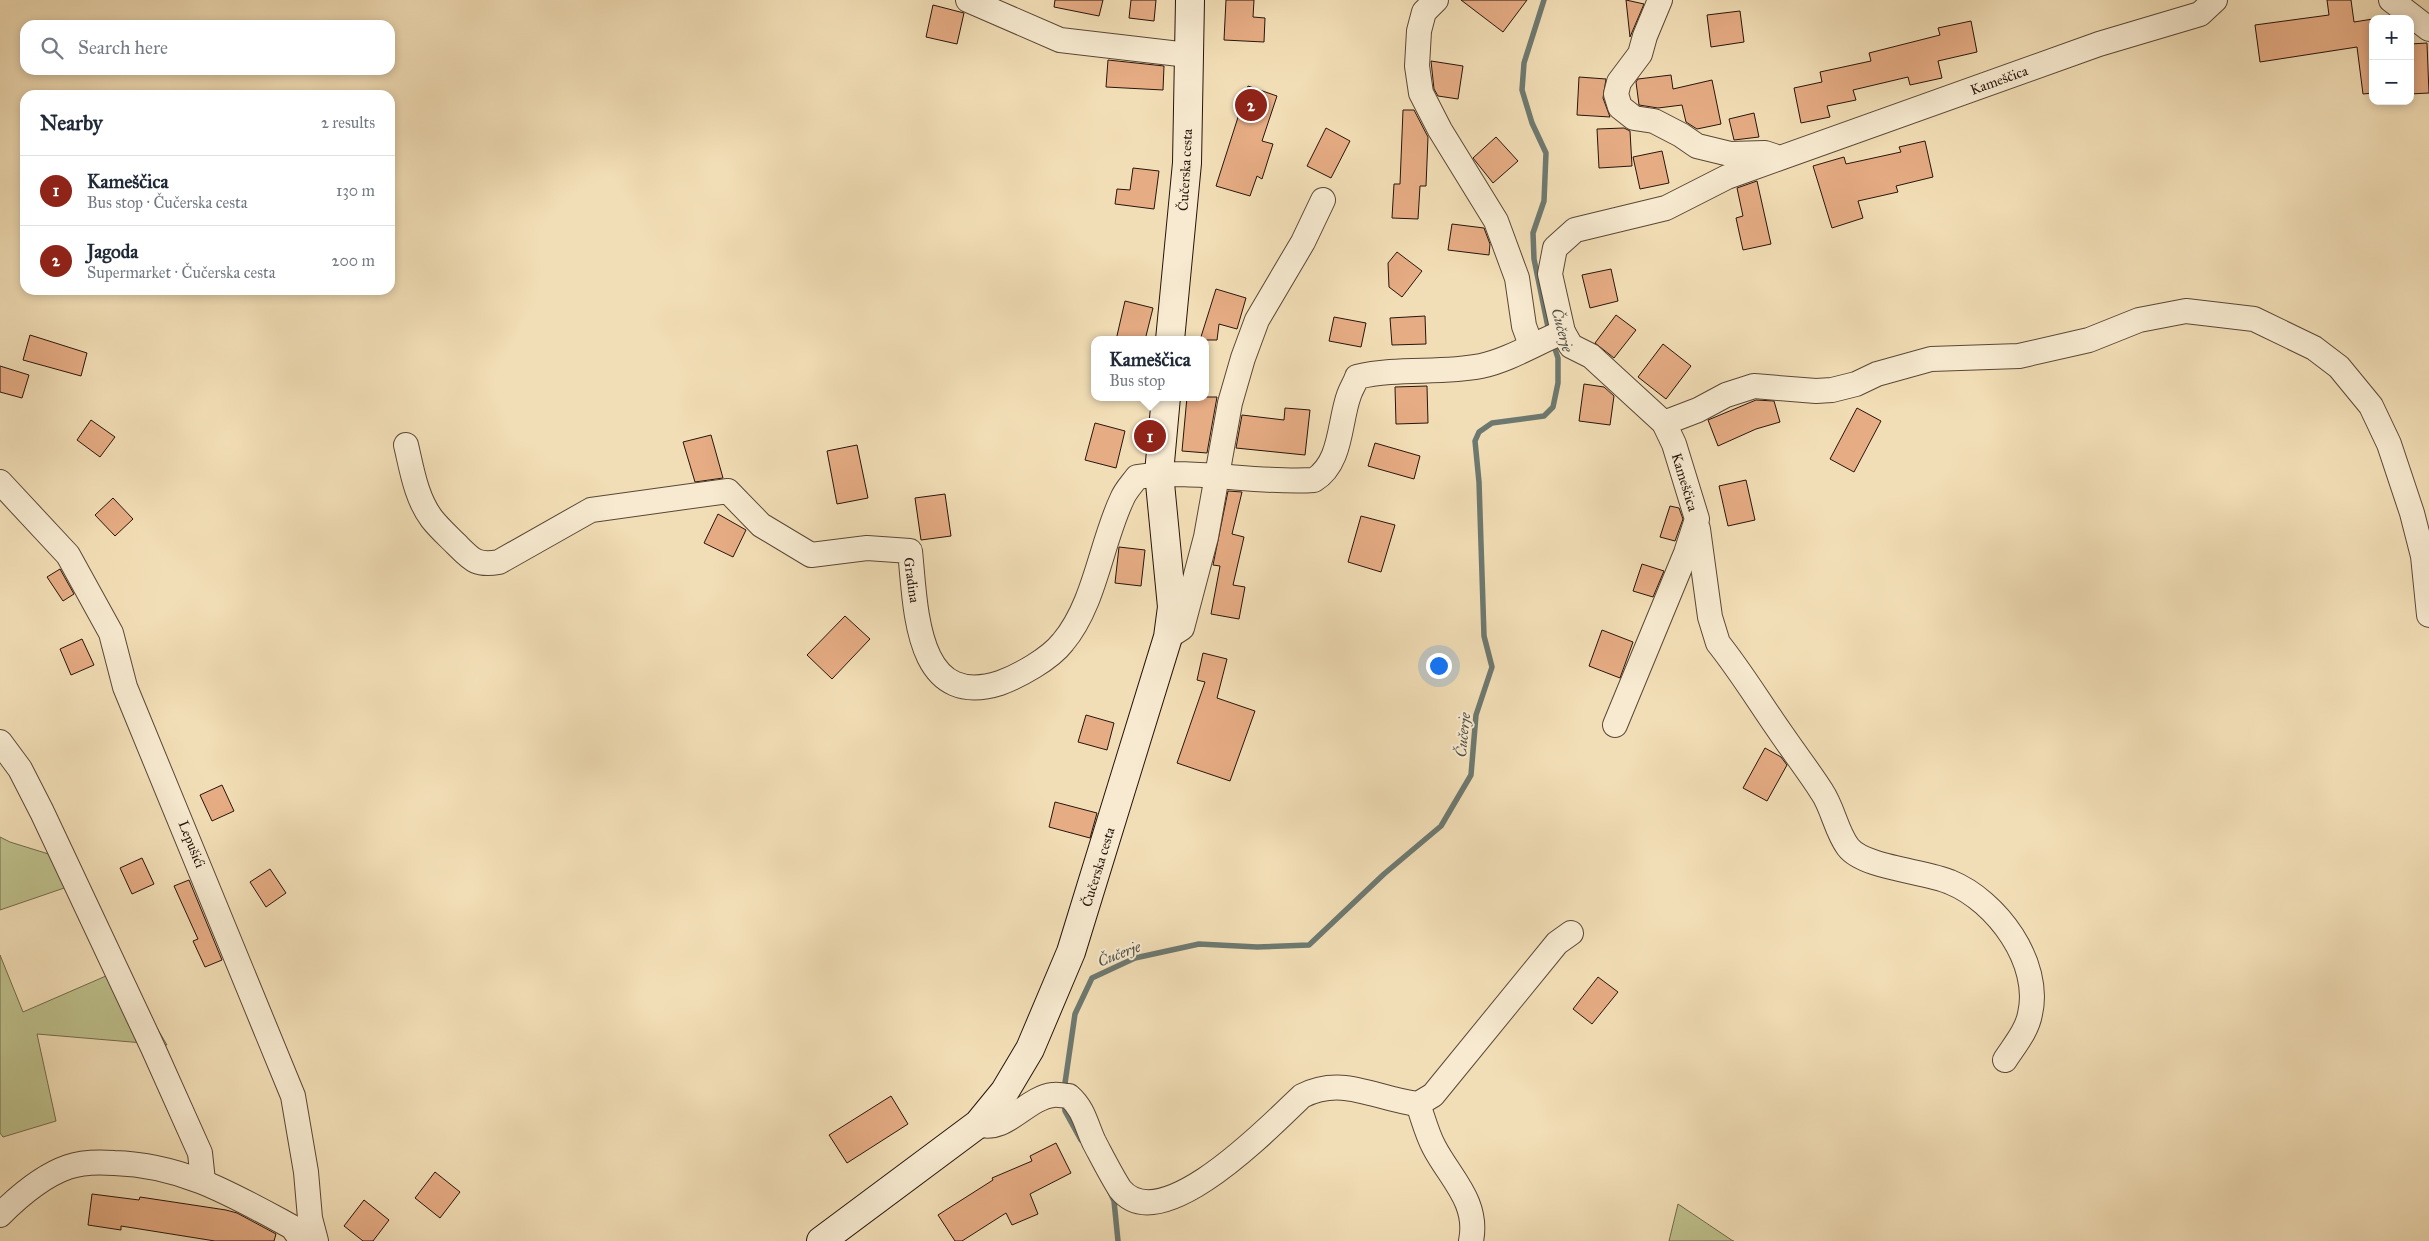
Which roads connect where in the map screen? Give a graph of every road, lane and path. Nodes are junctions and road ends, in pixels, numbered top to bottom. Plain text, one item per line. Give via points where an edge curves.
1 (968, 0) edge
2 (1190, 0) edge
3 (1436, 0) edge
4 (1660, 0) edge
5 (2215, 0) edge
6 (2391, 0) edge
7 (2429, 29) edge
8 (1188, 55) junction
9 (1780, 158) junction
10 (1323, 200) dead end
11 (1170, 336) edge
12 (1549, 338) junction
13 (1166, 401) edge
14 (1664, 423) junction
15 (406, 445) dead end
16 (1159, 473) junction
17 (1216, 477) junction
18 (0, 482) edge
19 (1697, 520) junction
20 (2429, 615) edge
21 (1168, 637) junction
22 (1615, 725) dead end
23 (0, 742) edge
24 (1571, 933) dead end
25 (2005, 1060) dead end
26 (1418, 1104) junction
27 (978, 1124) junction
28 (203, 1181) junction
29 (0, 1215) edge
30 (315, 1240) edge
31 (821, 1241) edge
32 (1471, 1241) edge

1 - 8 street via 1060,40
2 - 8 street, Čučerska cesta
3 - 12 street via 1424,12 1419,31 1417,66 1421,93 1496,221 1517,278 1524,326
4 - 9 street via 1640,54 1619,82 1616,94 1620,107 1634,118 1654,121 1697,146 1730,154 1765,153
5 - 9 street, Kameščica via 2200,14 2099,44
6 - 7 street
8 - 11 street, Čučerska cesta via 1187,163
9 - 12 street, Kameščica via 1727,177 1666,208 1593,224 1563,238 1555,248 1550,274
10 - 17 street via 1303,242 1257,320 1230,403
12 - 14 street, Kameščica via 1591,356
12 - 17 street via 1481,366 1358,377 1328,466 1314,480 1292,482
13 - 16 street, Čučerska cesta
14 - 19 street, Kameščica via 1674,444
14 - 20 street via 1754,386 1832,390 1930,359 2019,356 2089,340 2139,320 2186,311 2254,319 2314,348 2339,367 2371,406 2389,444 2412,513 2423,556
15 - 16 street, Gradina via 415,481 431,518 472,559 486,564 500,562 591,510 728,491 761,525 811,555 867,548 910,551 915,606 926,653 950,683 968,688 985,687 1015,678 1063,643 1082,609 1122,498 1137,477
16 - 17 street
16 - 21 street, Čučerska cesta via 1172,607
17 - 21 street via 1206,538 1182,628
18 - 30 street, Lepušići via 68,555 111,633 125,687 293,1096
19 - 22 street, Kameščica
19 - 25 street via 1710,617 1718,643 1823,793 1848,847 1883,865 1950,881 1965,889 1996,914 2024,954 2033,999 2030,1016
21 - 27 street, Čučerska cesta via 1072,952 1030,1049 1005,1091
23 - 28 street via 20,769 42,812 153,1048 200,1153
24 - 26 street via 1551,950 1433,1095
26 - 27 street via 1349,1088 1318,1088 1302,1096 1212,1179 1182,1197 1149,1204 1133,1200 1121,1190 1094,1142 1082,1109 1069,1096 1052,1095 994,1126
26 - 32 street via 1434,1147 1470,1208
27 - 31 street, Čučerska cesta
28 - 29 street, Lepušići via 138,1164 100,1162 68,1167 24,1192
28 - 30 street, Lepušići via 292,1227 300,1238

